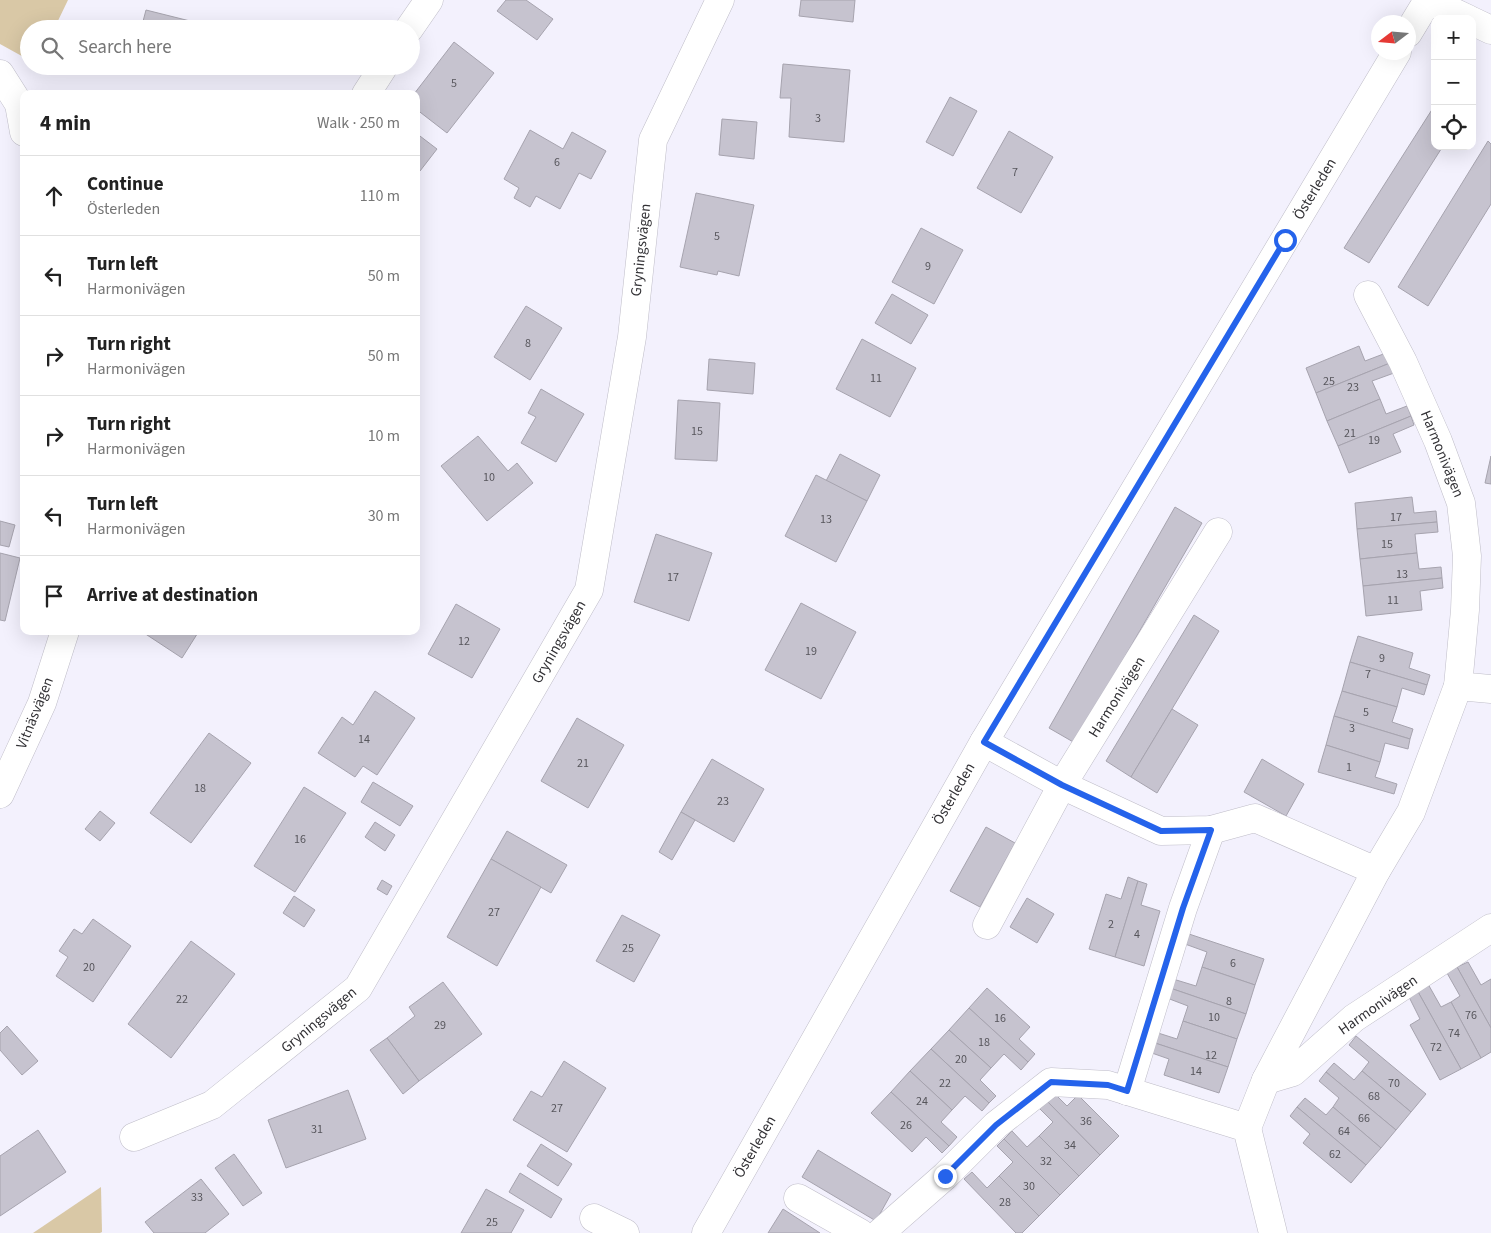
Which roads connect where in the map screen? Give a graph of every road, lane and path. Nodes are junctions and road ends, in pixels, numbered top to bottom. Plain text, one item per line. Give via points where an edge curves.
1 (429, 0) edge
2 (720, 0) edge
3 (1428, 0) edge
4 (1460, 15) edge
5 (416, 20) edge
6 (1416, 20) edge
7 (1476, 23) edge
8 (1491, 30) edge
9 (1392, 60) edge
10 (0, 74) edge
11 (378, 75) edge
12 (369, 90) edge
13 (20, 110) edge
14 (1368, 295) dead end
15 (1218, 532) dead end
16 (64, 635) edge
17 (1458, 686) junction
18 (1491, 689) edge
19 (984, 742) junction
20 (1062, 785) junction
21 (0, 794) edge
22 (1211, 830) junction
23 (1376, 871) junction
24 (987, 924) dead end
25 (1491, 928) edge
26 (1266, 1080) junction
27 (1127, 1091) junction
28 (1247, 1128) junction
29 (134, 1137) dead end
30 (798, 1198) dead end
31 (594, 1218) dead end
32 (626, 1233) edge
33 (706, 1233) edge
34 (860, 1233) edge
35 (880, 1233) edge
36 (1273, 1233) edge

1 - 5 street
2 - 29 street, Gryningsvägen via 652,140 632,337 589,590 358,988 212,1105
3 - 4 street
3 - 6 street
7 - 8 street
9 - 19 street, Österleden
10 - 13 street
11 - 12 street
14 - 17 street, Harmonivägen via 1407,370 1461,503 1467,556
15 - 20 street, Harmonivägen
16 - 21 street, Vitnäsvägen via 42,703
17 - 18 street
17 - 23 street, Harmonivägen via 1411,812
19 - 20 street
19 - 33 street, Österleden
20 - 22 street via 1161,831
20 - 24 street, Harmonivägen
22 - 23 street via 1255,818
22 - 27 street via 1183,908
23 - 26 street, Harmonivägen
25 - 26 street, Harmonivägen via 1354,1018 1293,1072
26 - 28 street, Harmonivägen
27 - 28 street
27 - 35 street via 1108,1085 1051,1082 996,1125 945,1176
28 - 36 street
30 - 34 street
31 - 32 street

